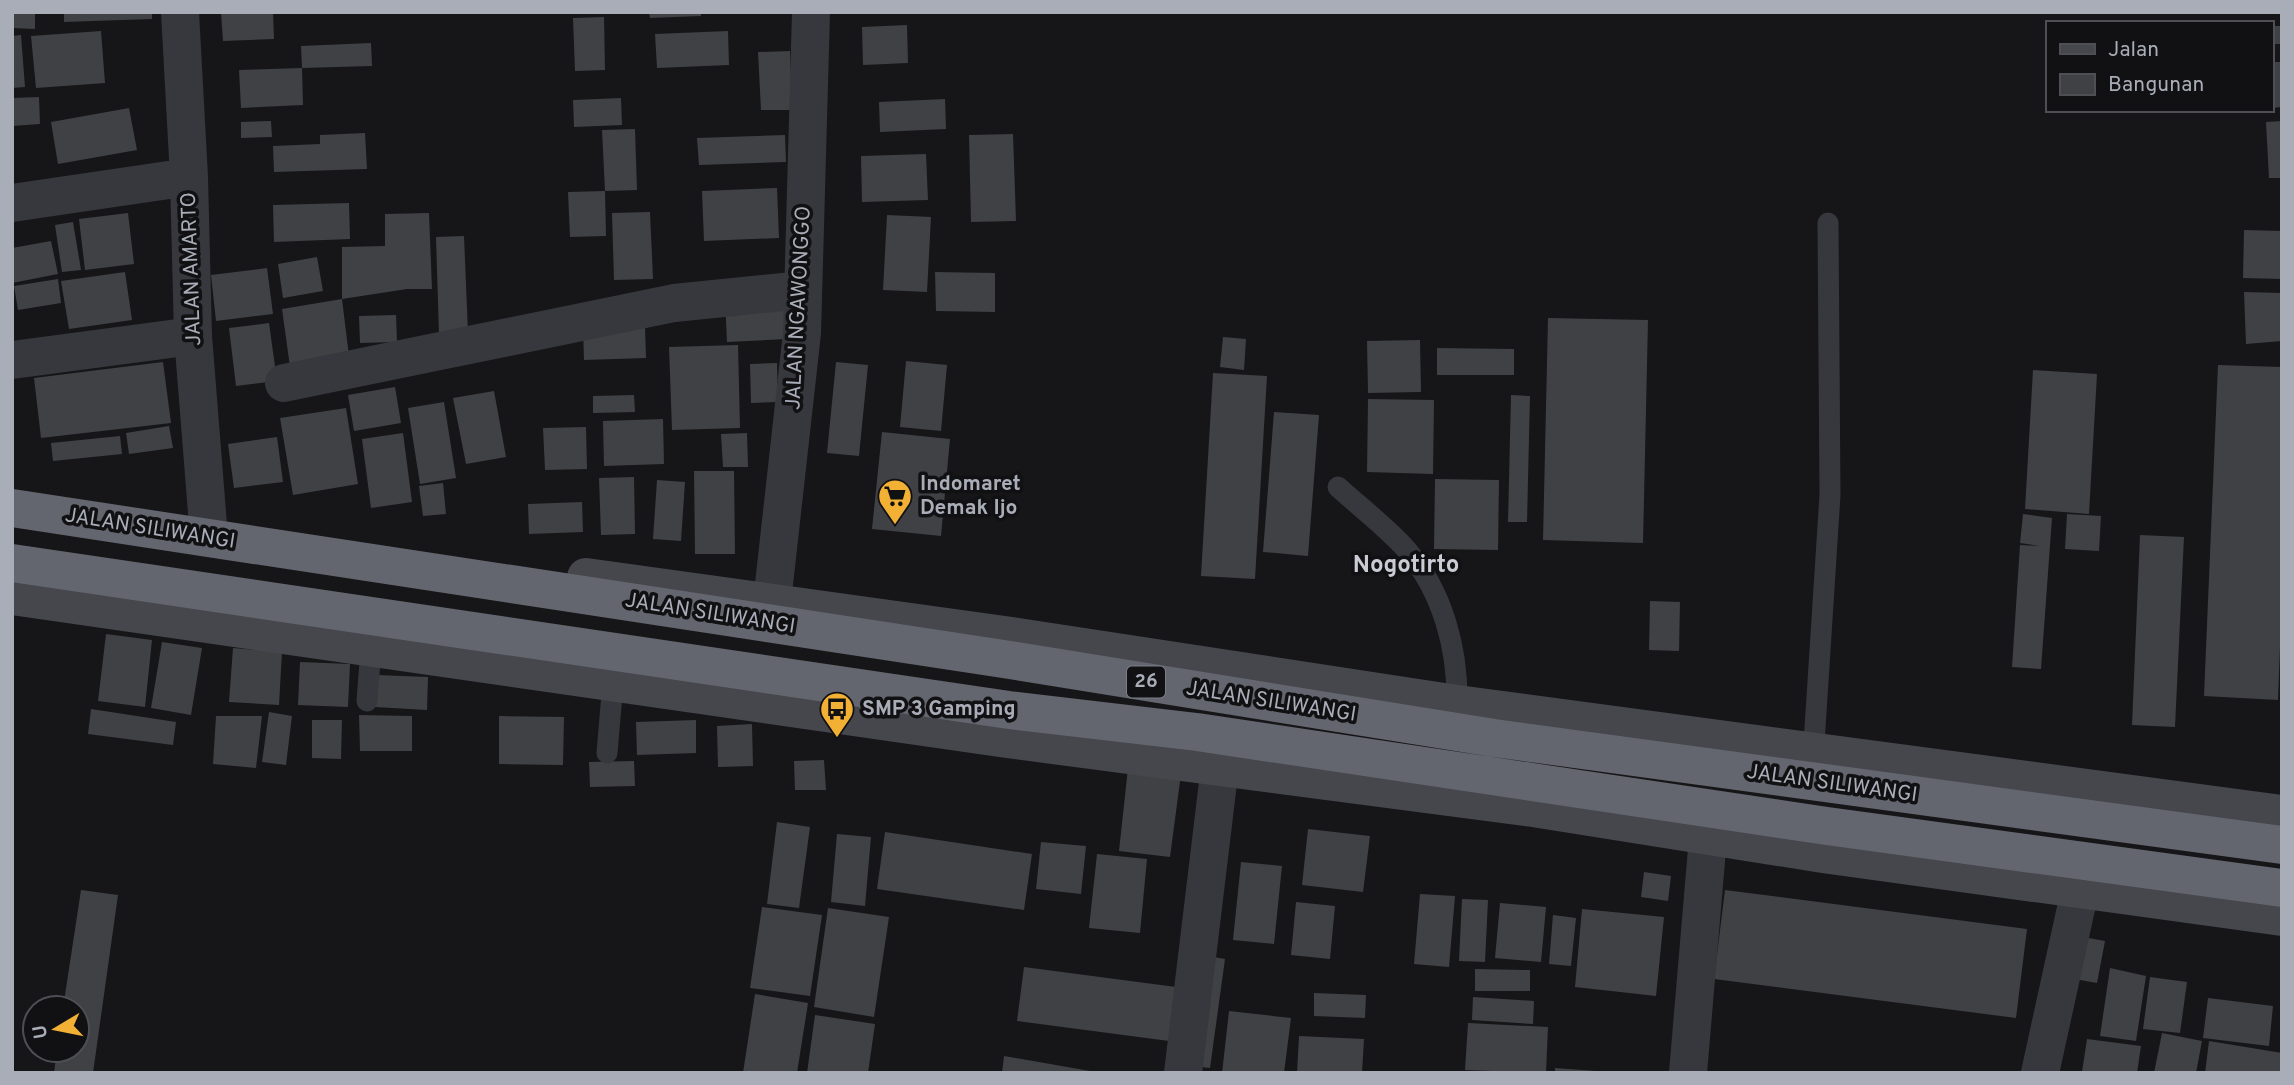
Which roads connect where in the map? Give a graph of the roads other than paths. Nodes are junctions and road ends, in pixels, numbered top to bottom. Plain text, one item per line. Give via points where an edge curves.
1 (180, 12) edge
2 (811, 12) edge
3 (189, 177) junction
4 (12, 204) edge
5 (1828, 223) dead end
6 (803, 290) junction
7 (193, 336) junction
8 (12, 359) edge
9 (284, 383) dead end
10 (1338, 487) dead end
11 (12, 494) edge
12 (12, 508) edge
13 (208, 525) junction
14 (12, 564) edge
15 (39, 589) edge
16 (772, 602) junction
17 (371, 648) junction
18 (1014, 649) junction
19 (613, 682) junction
20 (367, 701) dead end
21 (1457, 705) junction
22 (1378, 719) junction
23 (1008, 725) junction
24 (1494, 738) junction
25 (607, 753) dead end
26 (1369, 760) junction
27 (1220, 766) junction
28 (1812, 767) junction
29 (1485, 775) junction
30 (2282, 814) edge
31 (1708, 837) junction
32 (2282, 845) edge
33 (2282, 888) edge
34 (2080, 890) junction
35 (2282, 917) edge
36 (1183, 1073) edge
37 (1688, 1073) edge
38 (2040, 1073) edge

1 - 3 street, JALAN AMARTO
2 - 6 street, JALAN NGAWONGGO
3 - 4 street
3 - 7 street, JALAN AMARTO
5 - 28 lane via 1830,495
6 - 9 street via 674,303
6 - 16 street, JALAN NGAWONGGO
7 - 8 street
7 - 13 street, JALAN AMARTO
10 - 21 lane via 1406,550 1440,602 1458,668
11 - 13 street
12 - 18 highway, JALAN SILIWANGI / 26
13 - 16 street
14 - 15 highway, JALAN SILIWANGI / 26
15 - 17 street
15 - 23 highway, JALAN SILIWANGI / 26
16 - 18 street
17 - 19 street
17 - 20 lane
18 - 21 street
18 - 22 highway, JALAN SILIWANGI / 26
19 - 23 street
19 - 25 lane
21 - 28 street
22 - 24 highway, JALAN SILIWANGI / 26
22 - 26 highway
23 - 26 highway, JALAN SILIWANGI / 26 via 1197,732
23 - 27 street
24 - 28 highway, JALAN SILIWANGI / 26 via 1670,759
24 - 29 highway
26 - 29 highway, JALAN SILIWANGI / 26
27 - 31 street via 1533,808
27 - 36 street
28 - 30 street
28 - 32 highway, JALAN SILIWANGI / 26
29 - 33 highway, JALAN SILIWANGI / 26
31 - 34 street
31 - 37 street
34 - 35 street
34 - 38 street

